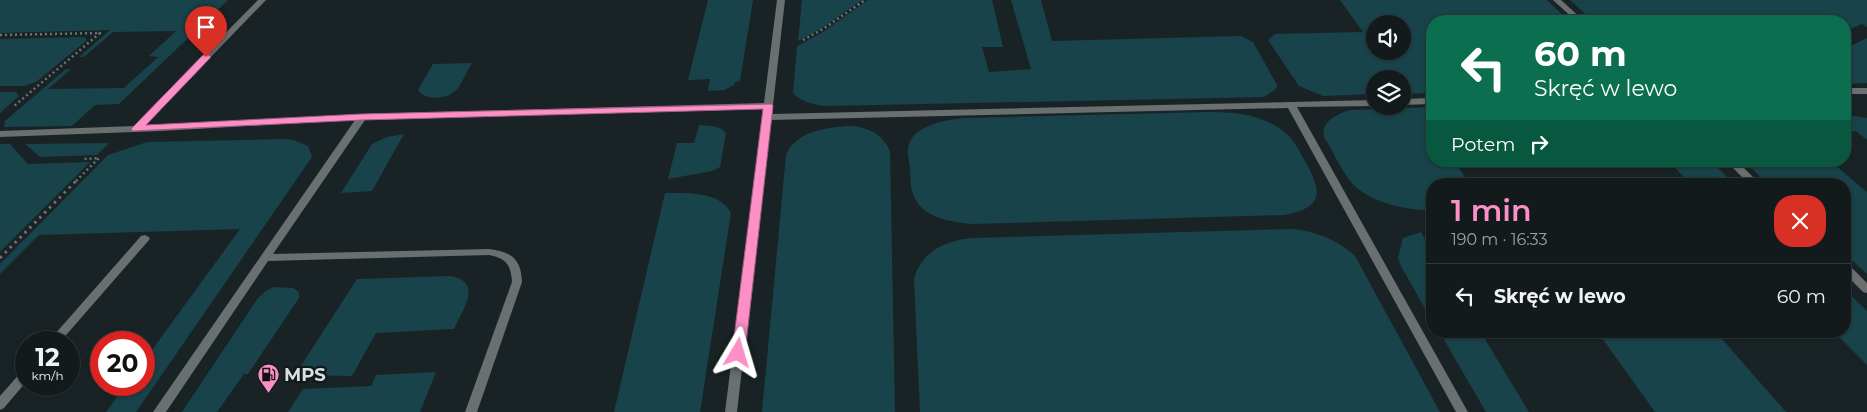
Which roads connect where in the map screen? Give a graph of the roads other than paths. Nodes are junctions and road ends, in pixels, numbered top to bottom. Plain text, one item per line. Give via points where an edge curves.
1 (262, 0) edge
2 (781, 0) edge
3 (1557, 0) edge
4 (1573, 15) edge
5 (1851, 91) edge
6 (1867, 91) edge
7 (1411, 102) edge
8 (1426, 102) edge
9 (1366, 103) edge
10 (1291, 105) junction
11 (768, 112) junction
12 (362, 117) junction
13 (136, 129) junction
14 (0, 134) edge
15 (1737, 167) edge
16 (1749, 178) edge
17 (145, 238) dead end
18 (266, 258) junction
19 (1851, 274) edge
20 (1867, 289) edge
21 (64, 331) edge
22 (15, 387) edge
23 (0, 405) edge
24 (159, 412) edge
25 (471, 412) edge
26 (731, 412) edge
27 (1462, 412) edge

1 - 13 lane
2 - 11 lane
3 - 4 lane
5 - 6 lane
7 - 8 lane
9 - 10 lane
10 - 11 lane
10 - 27 lane
11 - 12 lane
11 - 26 lane
12 - 13 lane
12 - 18 lane
13 - 14 lane
15 - 16 lane
17 - 21 lane
18 - 24 lane
18 - 25 lane via 504,254 517,269 518,282
19 - 20 lane
22 - 23 lane

